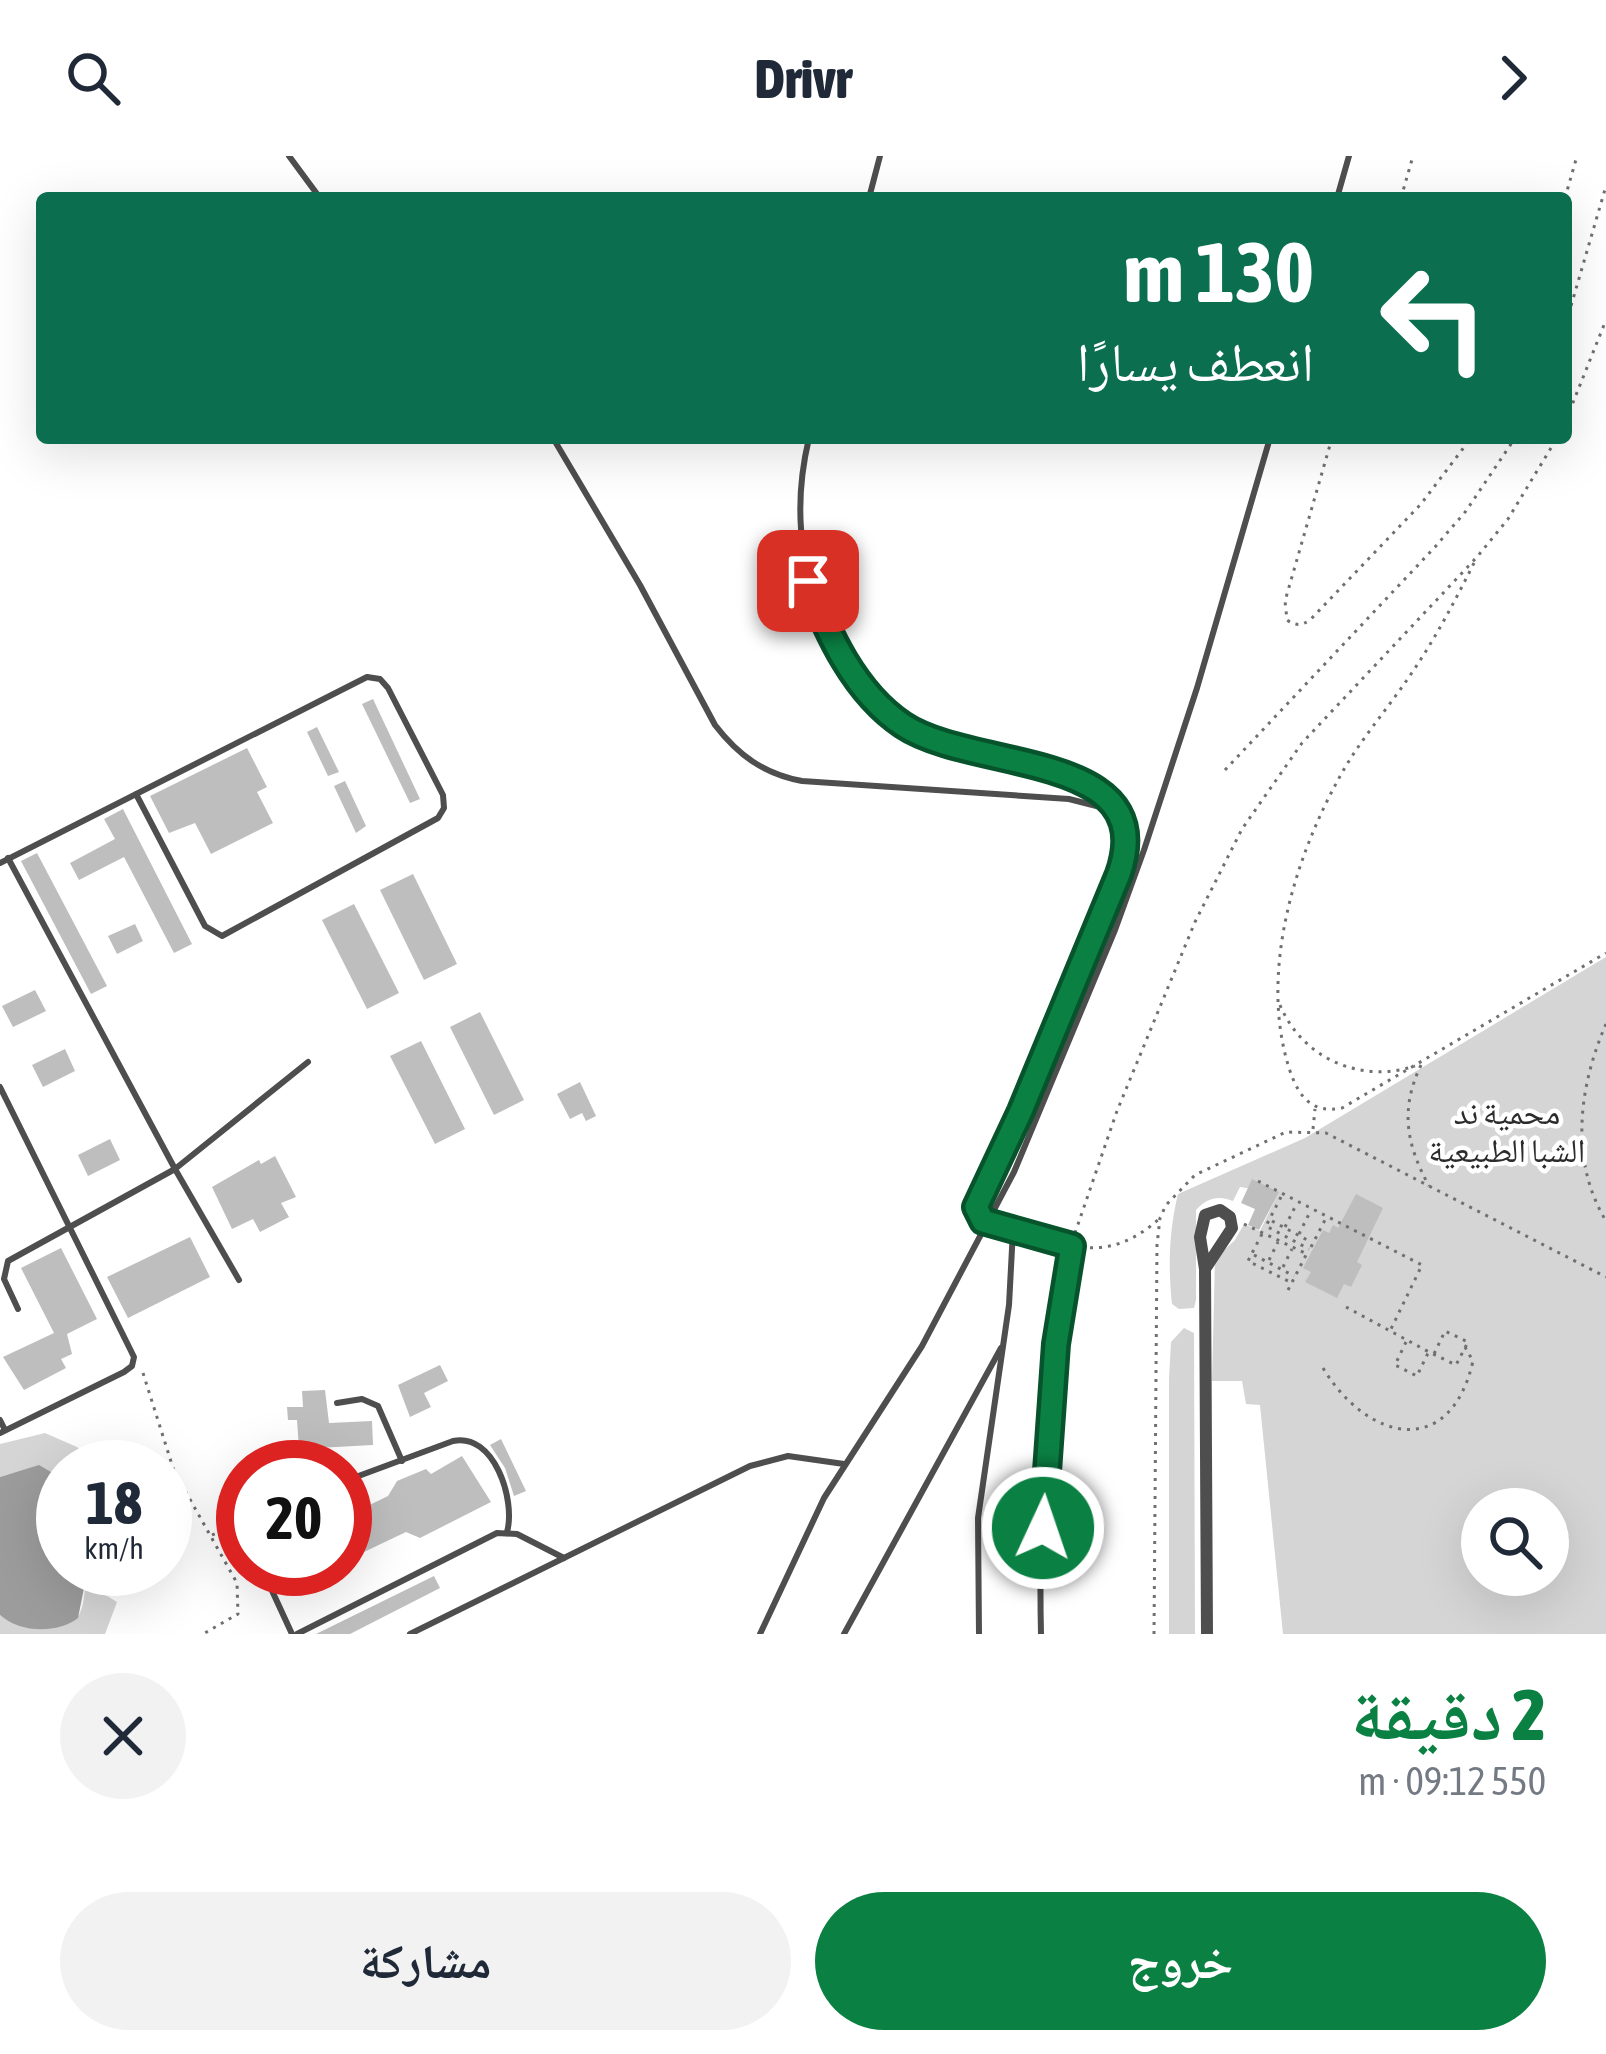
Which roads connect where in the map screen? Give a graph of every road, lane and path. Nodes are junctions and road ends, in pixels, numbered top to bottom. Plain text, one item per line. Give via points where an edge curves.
1 (290, 156) edge
2 (880, 156) edge
3 (1349, 156) edge
4 (1413, 156) edge
5 (1577, 156) edge
6 (1606, 186) edge
7 (316, 192) edge
8 (871, 192) edge
9 (1339, 192) edge
10 (1403, 192) edge
11 (1567, 192) edge
12 (1572, 302) edge
13 (1606, 320) edge
14 (1572, 405) edge
15 (557, 444) edge
16 (808, 444) edge
17 (1268, 444) edge
18 (1330, 444) edge
19 (1466, 444) edge
20 (1511, 444) edge
21 (1553, 444) edge
22 (1477, 557) junction
23 (1225, 770) dead end
24 (136, 794) junction
25 (1120, 812) junction
26 (4, 860) edge
27 (1606, 952) edge
28 (1277, 998) junction
29 (1606, 1024) edge
30 (308, 1062) dead end
31 (1422, 1064) junction
32 (0, 1087) edge
33 (1315, 1107) junction
34 (1312, 1130) junction
35 (175, 1169) junction
36 (1258, 1181) dead end
37 (1430, 1187) junction
38 (1282, 1194) junction
39 (1298, 1202) junction
40 (1312, 1209) junction
41 (1327, 1216) junction
42 (1231, 1217) junction
43 (1160, 1218) junction
44 (1269, 1219) junction
45 (1606, 1221) edge
46 (990, 1223) junction
47 (70, 1227) junction
48 (1285, 1228) junction
49 (1013, 1230) junction
50 (1263, 1232) junction
51 (1299, 1235) junction
52 (1279, 1240) junction
53 (1313, 1243) junction
54 (1072, 1246) junction
55 (1293, 1247) junction
56 (1308, 1252) junction
57 (1252, 1254) junction
58 (1268, 1262) junction
59 (1205, 1269) junction
60 (1281, 1269) junction
61 (1606, 1277) edge
62 (239, 1280) dead end
63 (1294, 1280) junction
64 (1288, 1290) dead end
65 (1346, 1307) dead end
66 (18, 1309) dead end
67 (1390, 1330) junction
68 (1407, 1340) junction
69 (1004, 1342) junction
70 (1465, 1347) junction
71 (1431, 1353) junction
72 (134, 1357) junction
73 (1323, 1368) dead end
74 (338, 1402) dead end
75 (0, 1420) edge
76 (3, 1432) edge
77 (402, 1461) junction
78 (844, 1464) junction
79 (372, 1471) edge
80 (507, 1532) junction
81 (216, 1535) edge
82 (212, 1536) junction
83 (564, 1558) junction
84 (275, 1596) edge
85 (203, 1634) edge
86 (294, 1634) edge
87 (410, 1634) edge
88 (760, 1634) edge
89 (844, 1634) edge
90 (979, 1634) edge
91 (1041, 1634) edge
92 (1154, 1634) edge
93 (1207, 1634) edge

1 - 7 lane
2 - 8 lane
3 - 9 lane
4 - 10 path
5 - 11 path
6 - 12 path
13 - 14 path
15 - 25 lane via 715,725 761,768 802,782 1069,799
16 - 25 lane via 799,538 808,581 823,623 862,685 922,736 1081,778
17 - 46 lane via 1144,850
18 - 19 path via 1285,601 1294,625 1311,619 1421,504
20 - 23 path via 1436,547
21 - 22 path
22 - 28 path via 1429,647 1324,806 1281,941
22 - 54 path via 1313,729 1242,829 1117,1111
24 - 24 lane via 374,677 388,688 445,808 222,936 205,926
24 - 26 lane
25 - 46 lane via 1127,843 1119,874 978,1199 978,1215
26 - 35 lane
27 - 31 path
28 - 31 path via 1293,1029 1335,1063 1369,1072
28 - 33 path via 1294,1082
29 - 45 path via 1581,1111 1585,1162
30 - 35 lane
31 - 33 path via 1342,1108
31 - 37 path via 1406,1119
32 - 47 lane
33 - 34 path
34 - 37 path
34 - 43 path via 1273,1137 1195,1175
35 - 47 lane
35 - 62 lane
36 - 38 path
37 - 61 path
38 - 39 path
38 - 44 path
39 - 40 path
39 - 48 path
40 - 41 path
40 - 51 path
41 - 53 path
41 - 67 path via 1422,1265
42 - 50 path
42 - 59 street via 1230,1234
42 - 59 street via 1215,1209 1202,1218
43 - 54 path via 1110,1247
43 - 92 path
44 - 48 path
44 - 56 path via 1266,1226
46 - 49 lane
46 - 78 lane
47 - 66 lane via 8,1261 4,1279
47 - 72 lane
48 - 51 path
49 - 54 lane
49 - 69 lane
50 - 52 path
50 - 57 path
51 - 53 path
52 - 55 path
52 - 58 path
53 - 56 path
54 - 91 lane via 1056,1344
55 - 56 path
55 - 60 path
56 - 63 path
57 - 58 path
57 - 63 path via 1248,1261
58 - 60 path
59 - 93 street
60 - 63 path
63 - 64 path
65 - 67 path
67 - 68 path
68 - 71 path
68 - 71 path via 1395,1365 1417,1376
69 - 89 lane
69 - 90 lane via 979,1519
70 - 71 path via 1456,1365
70 - 71 path via 1445,1331
70 - 73 path via 1473,1360 1460,1398 1444,1417 1417,1429 1373,1421
72 - 76 lane via 124,1372
72 - 82 path via 174,1471
74 - 77 lane via 378,1406
75 - 76 lane
77 - 79 lane
77 - 80 lane via 461,1438 477,1442 508,1498
78 - 83 lane via 769,1459
78 - 88 lane
80 - 83 lane
80 - 86 lane
81 - 82 path
82 - 85 path via 240,1602 234,1618
83 - 87 lane
84 - 86 lane

